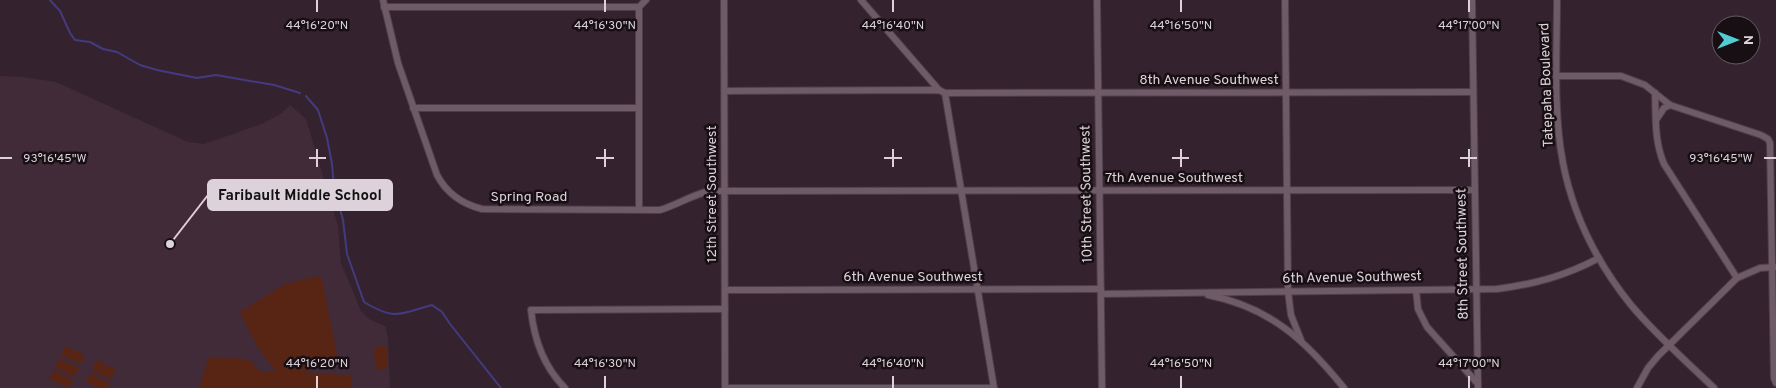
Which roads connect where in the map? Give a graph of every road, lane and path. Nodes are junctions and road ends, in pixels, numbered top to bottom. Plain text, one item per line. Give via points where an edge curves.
1 (383, 0) edge
2 (646, 0) edge
3 (724, 0) edge
4 (861, 0) edge
5 (1097, 0) edge
6 (1285, 0) edge
7 (1472, 0) edge
8 (1557, 0) edge
9 (384, 7) junction
10 (639, 7) junction
11 (1558, 76) junction
12 (725, 91) junction
13 (942, 91) junction
14 (1473, 92) junction
15 (1098, 93) junction
16 (1285, 93) junction
17 (1655, 93) junction
18 (1670, 104) junction
19 (413, 108) junction
20 (639, 108) junction
21 (1656, 120) junction
22 (1474, 190) junction
23 (724, 191) junction
24 (961, 191) junction
25 (1099, 191) junction
26 (1286, 191) junction
27 (639, 210) junction
28 (1599, 258) junction
29 (1774, 267) edge
30 (1737, 278) junction
31 (1476, 288) junction
32 (725, 290) junction
33 (978, 290) junction
34 (1416, 290) junction
35 (1101, 291) junction
36 (1288, 291) junction
37 (1190, 292) junction
38 (725, 309) junction
39 (1301, 340) junction
40 (1669, 345) junction
41 (1776, 384) edge
42 (1478, 386) edge
43 (564, 388) edge
44 (725, 388) edge
45 (994, 388) edge
46 (1102, 388) edge
47 (1344, 388) edge
48 (1637, 388) edge
49 (1714, 388) edge

1 - 9 street, Spring Road
2 - 10 street
3 - 12 street, 12th Street Southwest
4 - 13 street
5 - 15 street, 10th Street Southwest
6 - 16 street
7 - 14 street, 8th Street Southwest
8 - 11 street, Tatepaha Boulevard
9 - 10 street
9 - 19 street, Spring Road
10 - 20 street
11 - 17 street via 1621,76 1645,85
11 - 28 street, Tatepaha Boulevard via 1563,162 1577,212
12 - 13 street, 8th Avenue Southwest
12 - 23 street, 12th Street Southwest
13 - 15 street, 8th Avenue Southwest
13 - 24 street
14 - 16 street, 8th Avenue Southwest
14 - 22 street, 8th Street Southwest
15 - 16 street, 8th Avenue Southwest
15 - 25 street, 10th Street Southwest
16 - 26 street
17 - 18 street
17 - 21 street
18 - 21 street
18 - 29 street via 1768,139
19 - 20 street
19 - 27 street, Spring Road via 437,175 444,188 461,202 494,210
20 - 27 street
21 - 30 street via 1658,150 1664,164
22 - 26 street, 7th Avenue Southwest
22 - 31 street, 8th Street Southwest
23 - 24 street, 7th Avenue Southwest
23 - 27 street, Spring Road via 701,192 660,210
23 - 32 street, 12th Street Southwest
24 - 25 street, 7th Avenue Southwest
24 - 33 street
25 - 26 street, 7th Avenue Southwest
25 - 35 street, 10th Street Southwest
26 - 36 street
28 - 31 street, 6th Avenue Southwest via 1540,282
28 - 40 street, Tatepaha Boulevard via 1630,304
29 - 30 street via 1760,268
29 - 41 street
30 - 40 street
31 - 34 street, 6th Avenue Southwest
31 - 42 street, 8th Street Southwest
32 - 33 street, 6th Avenue Southwest
32 - 38 street, 12th Street Southwest
33 - 35 street, 6th Avenue Southwest
33 - 45 street
34 - 36 street, 6th Avenue Southwest
34 - 42 street via 1418,309 1427,326
35 - 37 street, 6th Avenue Southwest
35 - 46 street, 10th Street Southwest
36 - 37 street, 6th Avenue Southwest
36 - 39 street via 1291,315
37 - 39 street via 1249,307 1285,326
38 - 43 street via 532,310 542,355
38 - 44 street, 12th Street Southwest
39 - 47 street
40 - 48 street via 1648,368
40 - 49 street, Tatepaha Boulevard
44 - 45 street

